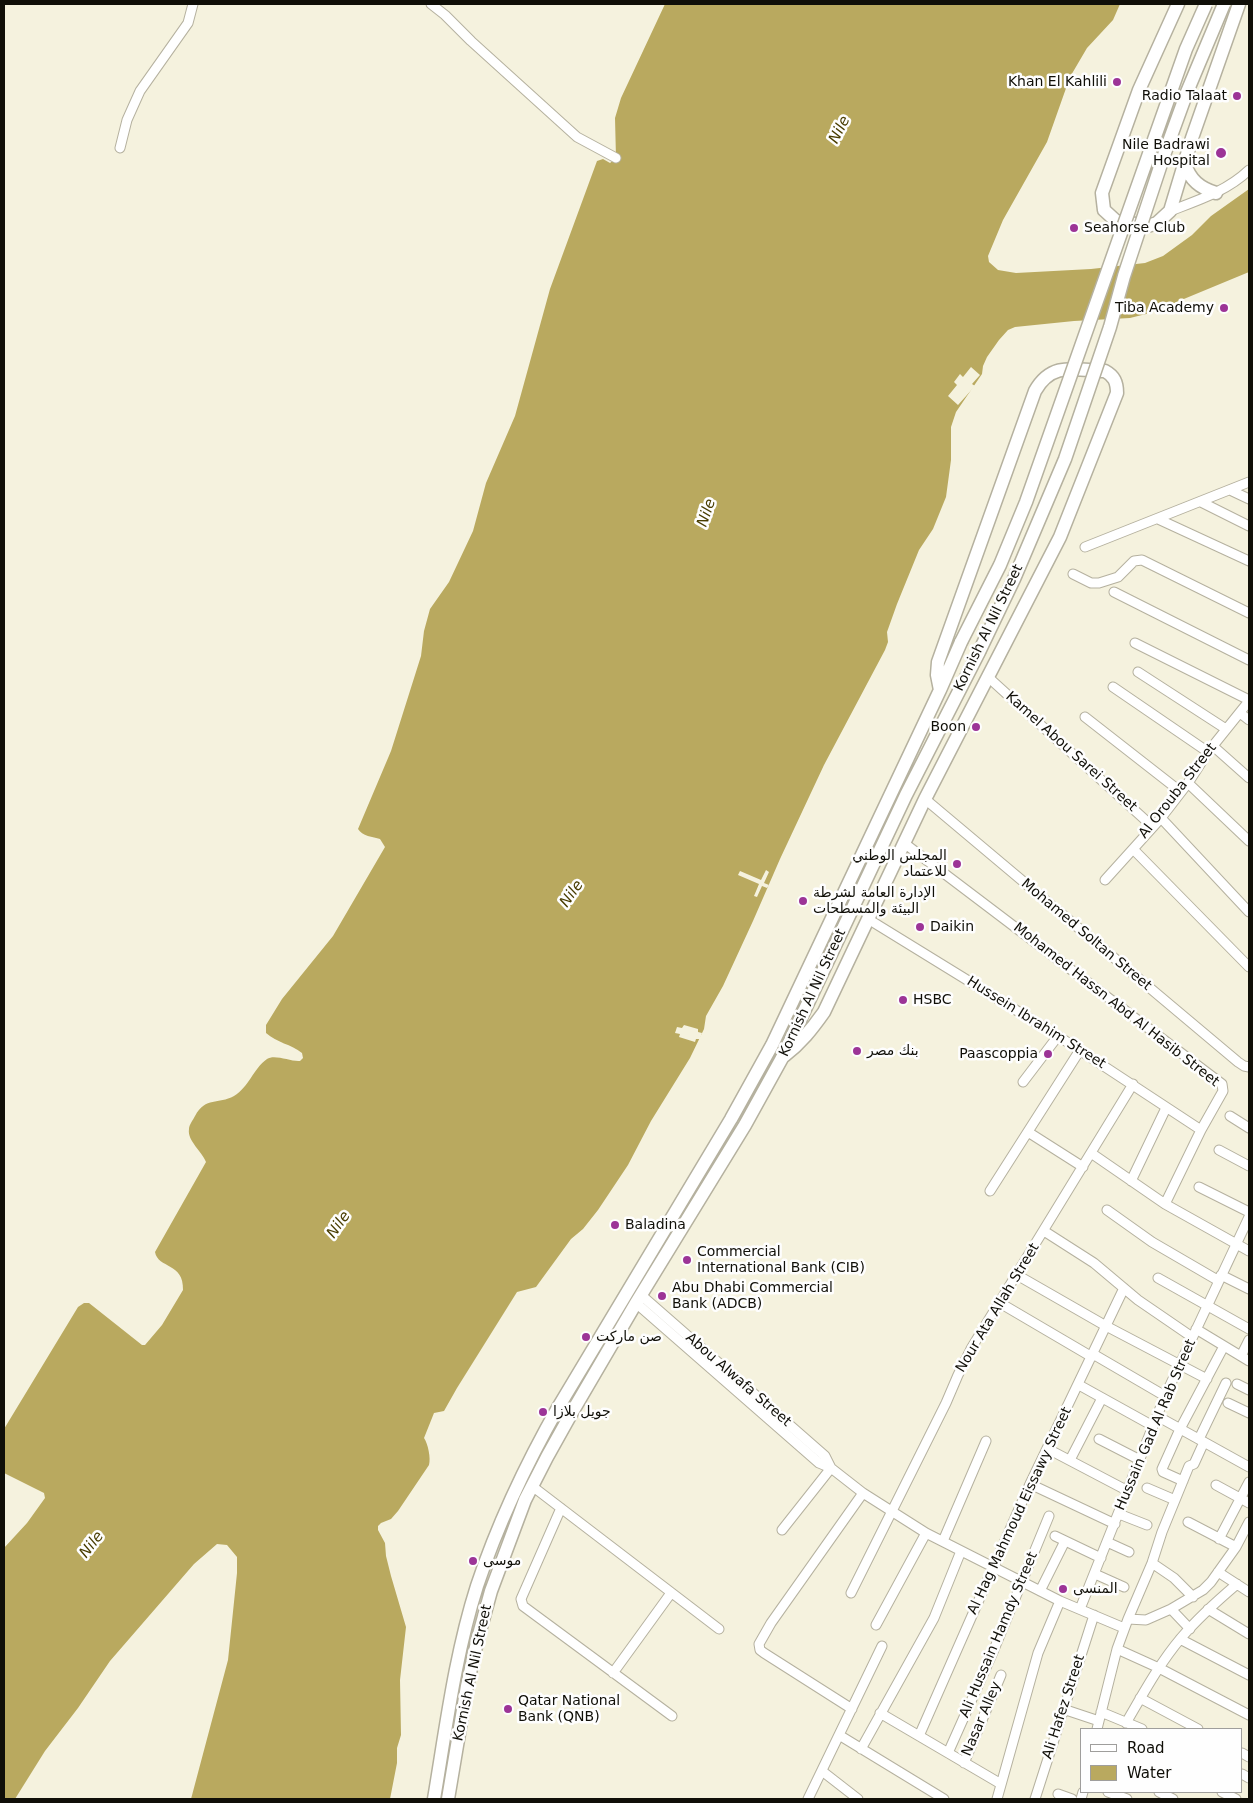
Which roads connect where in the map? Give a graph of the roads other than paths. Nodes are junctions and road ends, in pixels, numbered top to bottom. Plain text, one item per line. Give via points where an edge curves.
1 (193, 4) edge
2 (431, 4) edge
3 (1178, 4) edge
4 (1206, 4) edge
5 (1224, 4) edge
6 (1239, 4) edge
7 (120, 148) dead end
8 (616, 158) dead end
9 (1185, 164) junction
10 (1249, 170) edge
11 (1216, 194) junction
12 (1170, 210) junction
13 (1249, 482) edge
14 (1230, 490) junction
15 (1249, 499) edge
16 (1201, 502) junction
17 (1158, 519) junction
18 (1249, 526) edge
19 (1085, 547) dead end
20 (1249, 562) edge
21 (1073, 574) dead end
22 (1114, 592) dead end
23 (1249, 613) edge
24 (1135, 643) dead end
25 (1249, 660) edge
26 (1138, 672) dead end
27 (988, 677) junction
28 (1113, 687) dead end
29 (940, 690) junction
30 (1249, 700) edge
31 (1240, 713) junction
32 (1085, 717) dead end
33 (1249, 720) edge
34 (1226, 730) junction
35 (1211, 749) junction
36 (1249, 778) edge
37 (1188, 783) junction
38 (1182, 792) junction
39 (906, 795) junction
40 (925, 799) junction
41 (1161, 818) junction
42 (913, 825) junction
43 (1153, 827) junction
44 (1249, 841) edge
45 (904, 843) junction
46 (1133, 849) junction
47 (1105, 880) dead end
48 (1249, 912) edge
49 (868, 919) junction
50 (1249, 967) edge
51 (1058, 1036) junction
52 (1080, 1050) junction
53 (782, 1058) junction
54 (1249, 1067) edge
55 (1023, 1082) dead end
56 (1133, 1084) junction
57 (1166, 1108) junction
58 (1230, 1116) dead end
59 (1249, 1128) edge
60 (1201, 1130) junction
61 (1028, 1132) junction
62 (1219, 1150) dead end
63 (1091, 1154) junction
64 (1083, 1166) junction
65 (1249, 1166) edge
66 (1131, 1181) junction
67 (1199, 1188) dead end
68 (990, 1191) dead end
69 (1165, 1204) junction
70 (1107, 1210) dead end
71 (1249, 1212) edge
72 (1249, 1217) edge
73 (1044, 1231) junction
74 (1236, 1244) junction
75 (1249, 1251) edge
76 (1017, 1275) junction
77 (1158, 1278) dead end
78 (1220, 1278) junction
79 (1124, 1288) junction
80 (1249, 1289) edge
81 (639, 1299) junction
82 (1000, 1303) junction
83 (1207, 1305) junction
84 (1106, 1326) junction
85 (1249, 1329) edge
86 (1194, 1333) junction
87 (1249, 1340) edge
88 (1224, 1346) junction
89 (1092, 1355) junction
90 (1245, 1358) edge
91 (1179, 1364) junction
92 (1207, 1379) junction
93 (1226, 1383) dead end
94 (1237, 1384) dead end
95 (1079, 1385) junction
96 (1249, 1390) edge
97 (1165, 1396) junction
98 (1102, 1398) junction
99 (1228, 1403) dead end
100 (1249, 1413) edge
101 (1157, 1416) junction
102 (1153, 1426) junction
103 (1180, 1429) junction
104 (1099, 1439) dead end
105 (986, 1441) dead end
106 (1201, 1441) junction
107 (1048, 1448) junction
108 (1070, 1460) junction
109 (1140, 1460) junction
110 (1248, 1464) edge
111 (831, 1468) junction
112 (1183, 1481) junction
113 (1249, 1482) edge
114 (1030, 1484) junction
115 (1216, 1485) dead end
116 (532, 1486) junction
117 (1147, 1488) dead end
118 (1128, 1491) junction
119 (863, 1493) junction
120 (1240, 1499) junction
121 (1175, 1500) junction
122 (1249, 1503) edge
123 (561, 1508) junction
124 (892, 1513) junction
125 (1119, 1514) junction
126 (1048, 1516) dead end
127 (1188, 1522) dead end
128 (1249, 1522) edge
129 (1115, 1524) junction
130 (1147, 1525) dead end
131 (782, 1530) dead end
132 (926, 1533) junction
133 (1055, 1536) dead end
134 (1219, 1539) junction
135 (1065, 1540) junction
136 (943, 1541) junction
137 (1107, 1542) junction
138 (1236, 1547) junction
139 (961, 1550) junction
140 (1129, 1552) dead end
141 (1101, 1558) junction
142 (1152, 1563) junction
143 (993, 1567) junction
144 (1218, 1572) junction
145 (1094, 1574) junction
146 (1022, 1582) junction
147 (1237, 1584) junction
148 (1124, 1587) dead end
149 (1040, 1590) junction
150 (1249, 1592) edge
151 (671, 1593) junction
152 (851, 1593) dead end
153 (1193, 1596) junction
154 (1060, 1601) junction
155 (1080, 1609) junction
156 (1171, 1609) junction
157 (1208, 1609) junction
158 (1094, 1615) junction
159 (1126, 1623) junction
160 (876, 1625) dead end
161 (719, 1629) dead end
162 (1190, 1629) junction
163 (1249, 1634) edge
164 (1180, 1639) junction
165 (882, 1646) dead end
166 (1117, 1649) junction
167 (1159, 1668) junction
168 (613, 1673) junction
169 (1001, 1675) dead end
170 (1249, 1675) edge
171 (1140, 1698) junction
172 (852, 1709) junction
173 (1062, 1709) junction
174 (880, 1714) junction
175 (1249, 1715) edge
176 (672, 1716) dead end
177 (1099, 1721) edge
178 (1126, 1723) junction
179 (1139, 1728) edge
180 (1196, 1728) edge
181 (839, 1735) junction
182 (919, 1736) junction
183 (861, 1748) junction
184 (948, 1753) junction
185 (964, 1763) junction
186 (822, 1772) junction
187 (1001, 1784) junction
188 (1111, 1793) edge
189 (1162, 1793) edge
190 (1224, 1793) edge
191 (1058, 1794) dead end
192 (434, 1799) edge
193 (448, 1799) edge
194 (808, 1799) edge
195 (858, 1799) edge
196 (944, 1799) edge
197 (997, 1799) edge
198 (1034, 1799) edge
199 (1072, 1799) edge
200 (1127, 1799) edge
201 (1173, 1799) edge
202 (1236, 1799) edge

1 - 7 street via 188,23 140,91 127,120
2 - 8 street via 577,137
3 - 12 highway via 1139,90 1102,199 1104,210 1116,221 1148,226 1157,223
4 - 29 highway, Kornish Al Nil Street, bridge via 1186,49 1026,502 1000,565
5 - 39 highway, Kornish Al Nil Street, bridge via 1167,148 1065,459 1014,579
6 - 9 highway
9 - 11 highway via 1199,186
9 - 12 highway
10 - 11 street
11 - 12 street
13 - 14 street
14 - 15 street
14 - 16 street
16 - 17 street
16 - 18 street
17 - 19 street
17 - 20 street
21 - 23 street via 1091,583 1099,583 1118,577 1134,561 1142,560
22 - 25 street
24 - 30 street
26 - 34 street
27 - 29 highway via 1060,536 1116,392 1115,380 1105,371 1060,369 1049,373 1035,391 938,662
27 - 40 highway
27 - 43 street, Kamel Abou Sarei Street
28 - 35 street
29 - 192 highway, Kornish Al Nil Street via 772,1045 534,1449 512,1494 480,1579 464,1635
30 - 31 street, Al Orouba Street
31 - 33 street
31 - 34 street, Al Orouba Street
32 - 38 street
34 - 35 street, Al Orouba Street
35 - 36 street
35 - 37 street, Al Orouba Street
37 - 38 street, Al Orouba Street
37 - 44 street
38 - 41 street, Al Orouba Street
39 - 42 highway
39 - 53 highway, Kornish Al Nil Street
40 - 42 highway
40 - 54 street, Mohamed Soltan Street via 1238,1062
41 - 43 street, Al Orouba Street
41 - 48 street
42 - 45 highway
43 - 46 street, Al Orouba Street
45 - 49 highway
45 - 60 street, Mohamed Hassn Abd Al Hasib Street via 1222,1084 1224,1091
46 - 47 street, Al Orouba Street
46 - 50 street
49 - 51 street, Hussein Ibrahim Street
49 - 53 highway via 824,1012 798,1045
51 - 52 street, Hussein Ibrahim Street
51 - 55 street
52 - 56 street, Hussein Ibrahim Street
52 - 61 street
53 - 81 highway, Kornish Al Nil Street
56 - 57 street, Hussein Ibrahim Street
56 - 63 street, Nour Ata Allah Street
57 - 60 street, Hussein Ibrahim Street
57 - 66 street
58 - 59 street
60 - 69 street, Mohamed Hassn Abd Al Hasib Street
61 - 64 street
61 - 68 street
62 - 65 street
63 - 64 street, Nour Ata Allah Street
63 - 66 street
64 - 73 street, Nour Ata Allah Street
66 - 69 street
67 - 71 street
69 - 74 street
70 - 78 street via 1152,1242
72 - 74 street, Hussain Gad Al Rab Street
73 - 76 street, Nour Ata Allah Street
73 - 79 street via 1094,1263
74 - 75 street
74 - 78 street, Hussain Gad Al Rab Street
76 - 82 street, Nour Ata Allah Street
76 - 84 street
77 - 83 street
78 - 80 street
78 - 83 street, Hussain Gad Al Rab Street
79 - 84 street, Al Hag Mahmoud Eissawy Street
79 - 86 street via 1138,1300
81 - 111 street, Abou Alwafa Street via 819,1463
81 - 116 highway, Kornish Al Nil Street
82 - 89 street
82 - 124 street, Nour Ata Allah Street via 958,1374
83 - 85 street
83 - 86 street, Hussain Gad Al Rab Street
84 - 89 street, Al Hag Mahmoud Eissawy Street
84 - 91 street
86 - 88 street
86 - 91 street, Hussain Gad Al Rab Street
87 - 90 street
88 - 90 street
88 - 92 street
89 - 95 street, Al Hag Mahmoud Eissawy Street
89 - 97 street
91 - 92 street
91 - 97 street, Hussain Gad Al Rab Street
92 - 103 street
93 - 106 street
94 - 96 street
95 - 98 street
95 - 107 street, Al Hag Mahmoud Eissawy Street
97 - 101 street, Hussain Gad Al Rab Street
98 - 102 street
98 - 108 street
99 - 100 street
101 - 102 street, Hussain Gad Al Rab Street
101 - 103 street
102 - 109 street, Hussain Gad Al Rab Street
103 - 106 street
103 - 112 street via 1162,1471
104 - 109 street
105 - 136 street
106 - 110 street
106 - 112 street via 1195,1463 1189,1466
107 - 108 street
107 - 114 street, Al Hag Mahmoud Eissawy Street
108 - 118 street
109 - 118 street, Hussain Gad Al Rab Street
111 - 119 street, Abou Alwafa Street
111 - 131 street
112 - 121 street
113 - 120 street
114 - 129 street
114 - 143 street, Al Hag Mahmoud Eissawy Street
115 - 120 street
116 - 123 street
116 - 193 highway, Kornish Al Nil Street via 490,1591 468,1686
117 - 121 street
118 - 125 street, Hussain Gad Al Rab Street
119 - 124 street, Abou Alwafa Street
119 - 172 street via 759,1644 764,1653
120 - 122 street
120 - 134 street
121 - 142 street
123 - 151 street
123 - 168 street via 522,1603
124 - 132 street, Abou Alwafa Street
124 - 152 street, Nour Ata Allah Street
125 - 129 street, Hussain Gad Al Rab Street
125 - 130 street
126 - 146 street, Ali Hussain Hamdy Street
127 - 134 street
128 - 138 street
129 - 137 street, Hussain Gad Al Rab Street
132 - 136 street, Abou Alwafa Street
132 - 160 street
133 - 135 street
134 - 138 street
135 - 141 street
135 - 149 street
136 - 139 street, Abou Alwafa Street
137 - 140 street
137 - 141 street, Hussain Gad Al Rab Street
138 - 144 street
139 - 143 street, Abou Alwafa Street
139 - 174 street via 934,1618
141 - 145 street, Hussain Gad Al Rab Street
142 - 153 street
142 - 159 street
143 - 146 street, Abou Alwafa Street
143 - 182 street, Al Hag Mahmoud Eissawy Street
144 - 147 street
144 - 153 street
145 - 148 street
145 - 155 street, Hussain Gad Al Rab Street
146 - 149 street, Abou Alwafa Street
146 - 184 street, Ali Hussain Hamdy Street
147 - 150 street
147 - 157 street
149 - 154 street, Abou Alwafa Street
151 - 161 street
151 - 168 street
153 - 156 street
154 - 155 street, Abou Alwafa Street
154 - 187 street via 1038,1653
155 - 158 street, Abou Alwafa Street
156 - 159 street via 1146,1620
156 - 162 street
157 - 162 street
157 - 163 street
158 - 159 street, Abou Alwafa Street
158 - 173 street, Ali Hafez Street
159 - 166 street
162 - 164 street
164 - 167 street
164 - 170 street
165 - 172 street
166 - 167 street
166 - 177 street
167 - 171 street
167 - 175 street
168 - 176 street
169 - 185 street, Nasar Alley
171 - 178 street
171 - 180 street
172 - 181 street
173 - 177 street
173 - 198 street, Ali Hafez Street
174 - 182 street
174 - 183 street
177 - 178 street
178 - 179 street
181 - 183 street
181 - 186 street
182 - 184 street
183 - 196 street
184 - 185 street
185 - 187 street
186 - 194 street
186 - 195 street
187 - 197 street
188 - 200 street
189 - 201 street
190 - 202 street
191 - 199 street

